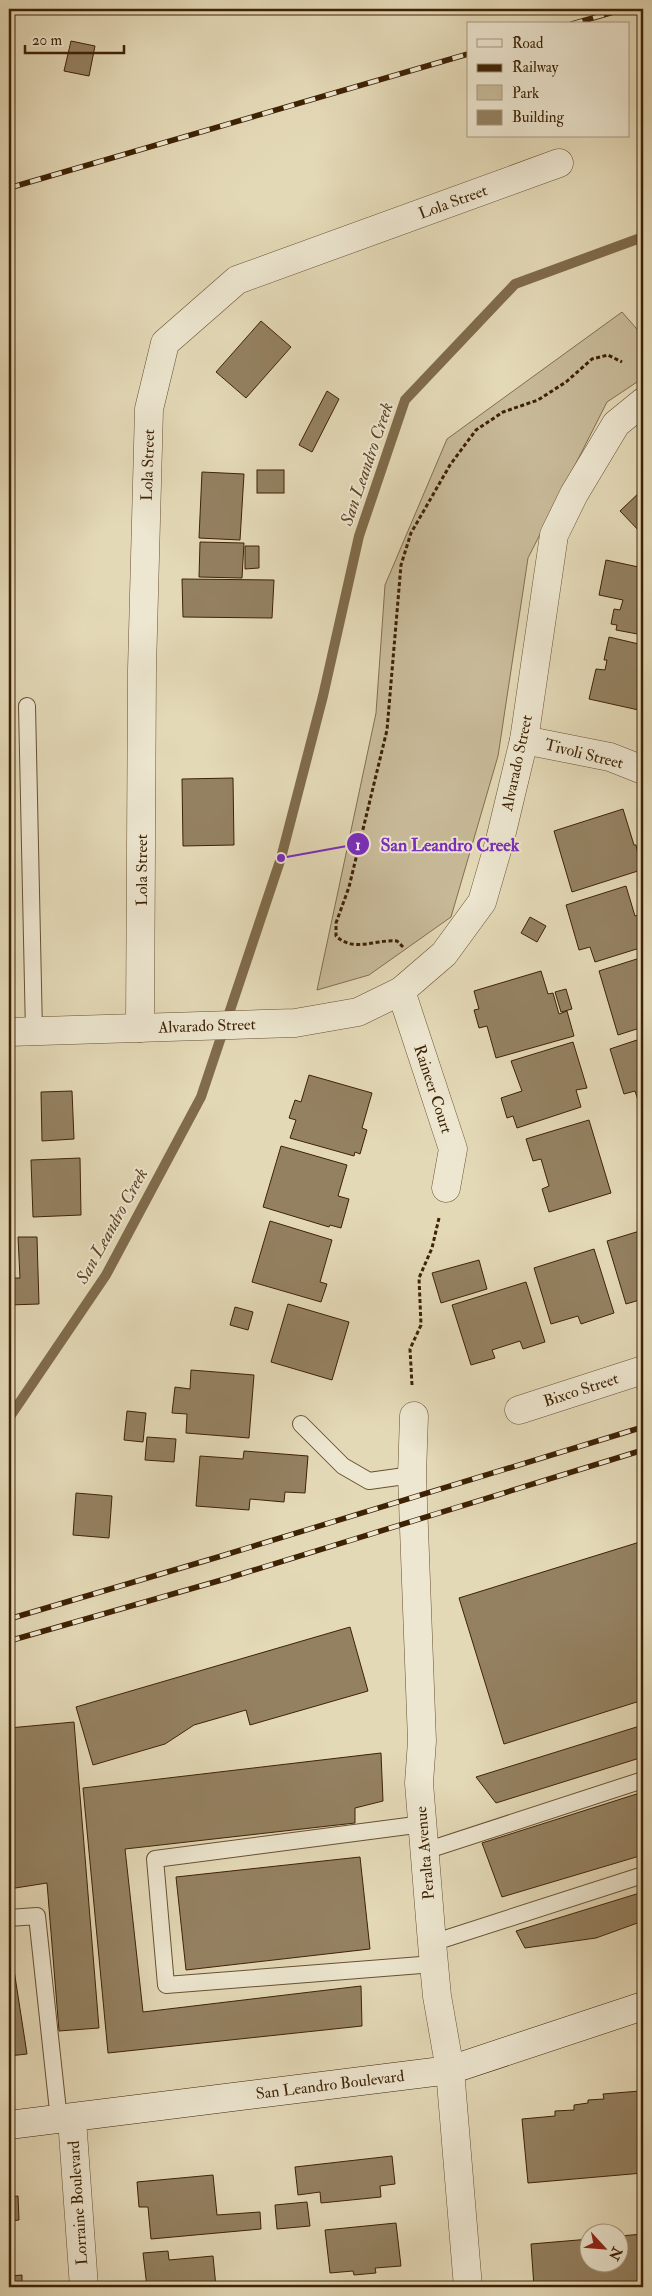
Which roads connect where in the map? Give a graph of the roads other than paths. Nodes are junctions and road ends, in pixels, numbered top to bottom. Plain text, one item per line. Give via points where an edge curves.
1 (559, 163) dead end
2 (643, 402) edge
3 (27, 706) dead end
4 (524, 740) junction
5 (643, 770) edge
6 (401, 992) junction
7 (140, 1028) junction
8 (21, 1032) edge
9 (446, 1188) road end
10 (643, 1370) edge
11 (520, 1410) dead end
12 (414, 1416) road end
13 (301, 1424) dead end
14 (412, 1475) junction
15 (643, 1780) edge
16 (423, 1824) junction
17 (425, 1851) junction
18 (643, 1875) edge
19 (9, 1918) edge
20 (433, 1954) junction
21 (643, 2006) edge
22 (450, 2070) junction
23 (65, 2119) junction
24 (9, 2125) edge
25 (84, 2287) edge
26 (468, 2287) edge

1 - 7 street, Lola Street via 238,280 165,343 150,410 142,669
2 - 4 street, Alvarado Street via 616,424 574,494 554,535
3 - 8 lane
4 - 5 street, Tivoli Street via 610,758
4 - 6 street, Alvarado Street via 482,902 444,954
6 - 7 street, Alvarado Street via 358,1012 295,1023
6 - 9 street, Raineer Court via 452,1149
7 - 8 street, Alvarado Street
10 - 11 street, Bixco Street
12 - 14 street, Peralta Avenue
13 - 14 lane via 342,1466 369,1481
14 - 16 street, Peralta Avenue via 422,1741 419,1783
15 - 17 lane
16 - 17 street, Peralta Avenue
16 - 20 lane via 155,1859 166,1984
17 - 20 street, Peralta Avenue
18 - 20 lane
19 - 23 lane via 37,1916
20 - 22 street, Peralta Avenue
21 - 22 street, San Leandro Boulevard
22 - 23 street, San Leandro Boulevard
22 - 26 street, Peralta Avenue
23 - 24 street, San Leandro Boulevard
23 - 25 street, Lorraine Boulevard

